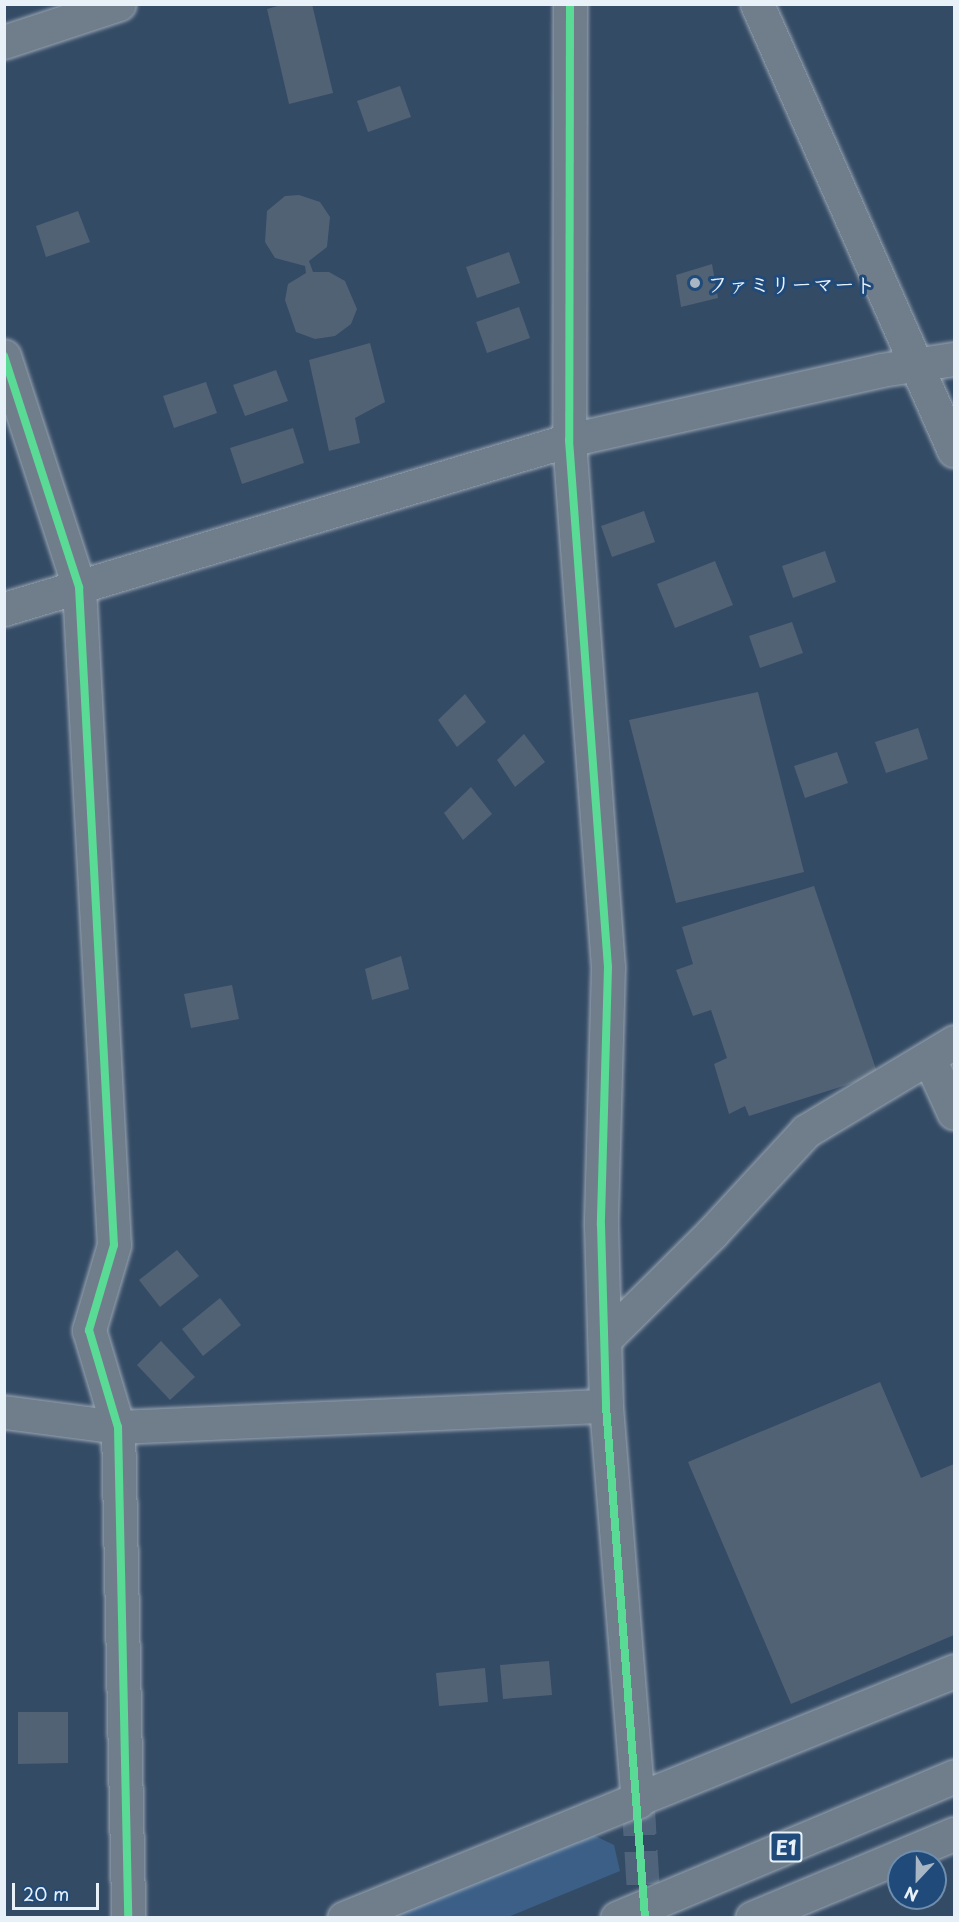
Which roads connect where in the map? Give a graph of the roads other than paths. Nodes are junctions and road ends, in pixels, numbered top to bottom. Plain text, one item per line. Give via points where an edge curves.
1 (119, 4) edge
2 (570, 4) edge
3 (757, 4) edge
4 (4, 42) edge
5 (4, 356) edge
6 (954, 359) edge
7 (918, 365) junction
8 (569, 440) junction
9 (954, 451) edge
10 (79, 587) junction
11 (4, 609) edge
12 (942, 1050) edge
13 (954, 1113) edge
14 (607, 1337) junction
15 (606, 1406) junction
16 (4, 1412) edge
17 (118, 1427) junction
18 (954, 1671) edge
19 (954, 1776) edge
20 (638, 1802) junction
21 (954, 1834) edge
22 (128, 1917) edge
23 (344, 1917) edge
24 (616, 1917) edge
25 (752, 1917) edge

1 - 4 main road
2 - 8 main road
3 - 7 main road
5 - 10 main road
6 - 7 main road
7 - 8 main road
7 - 9 main road
8 - 10 main road
8 - 14 main road via 608,967 601,1225
10 - 11 main road
10 - 17 main road via 114,1245 89,1329
12 - 13 main road
12 - 14 main road via 807,1131
14 - 15 main road
15 - 17 main road
15 - 20 main road
16 - 17 main road
17 - 22 main road
18 - 20 main road
19 - 24 main road, E1
20 - 23 main road
21 - 25 main road, E1

